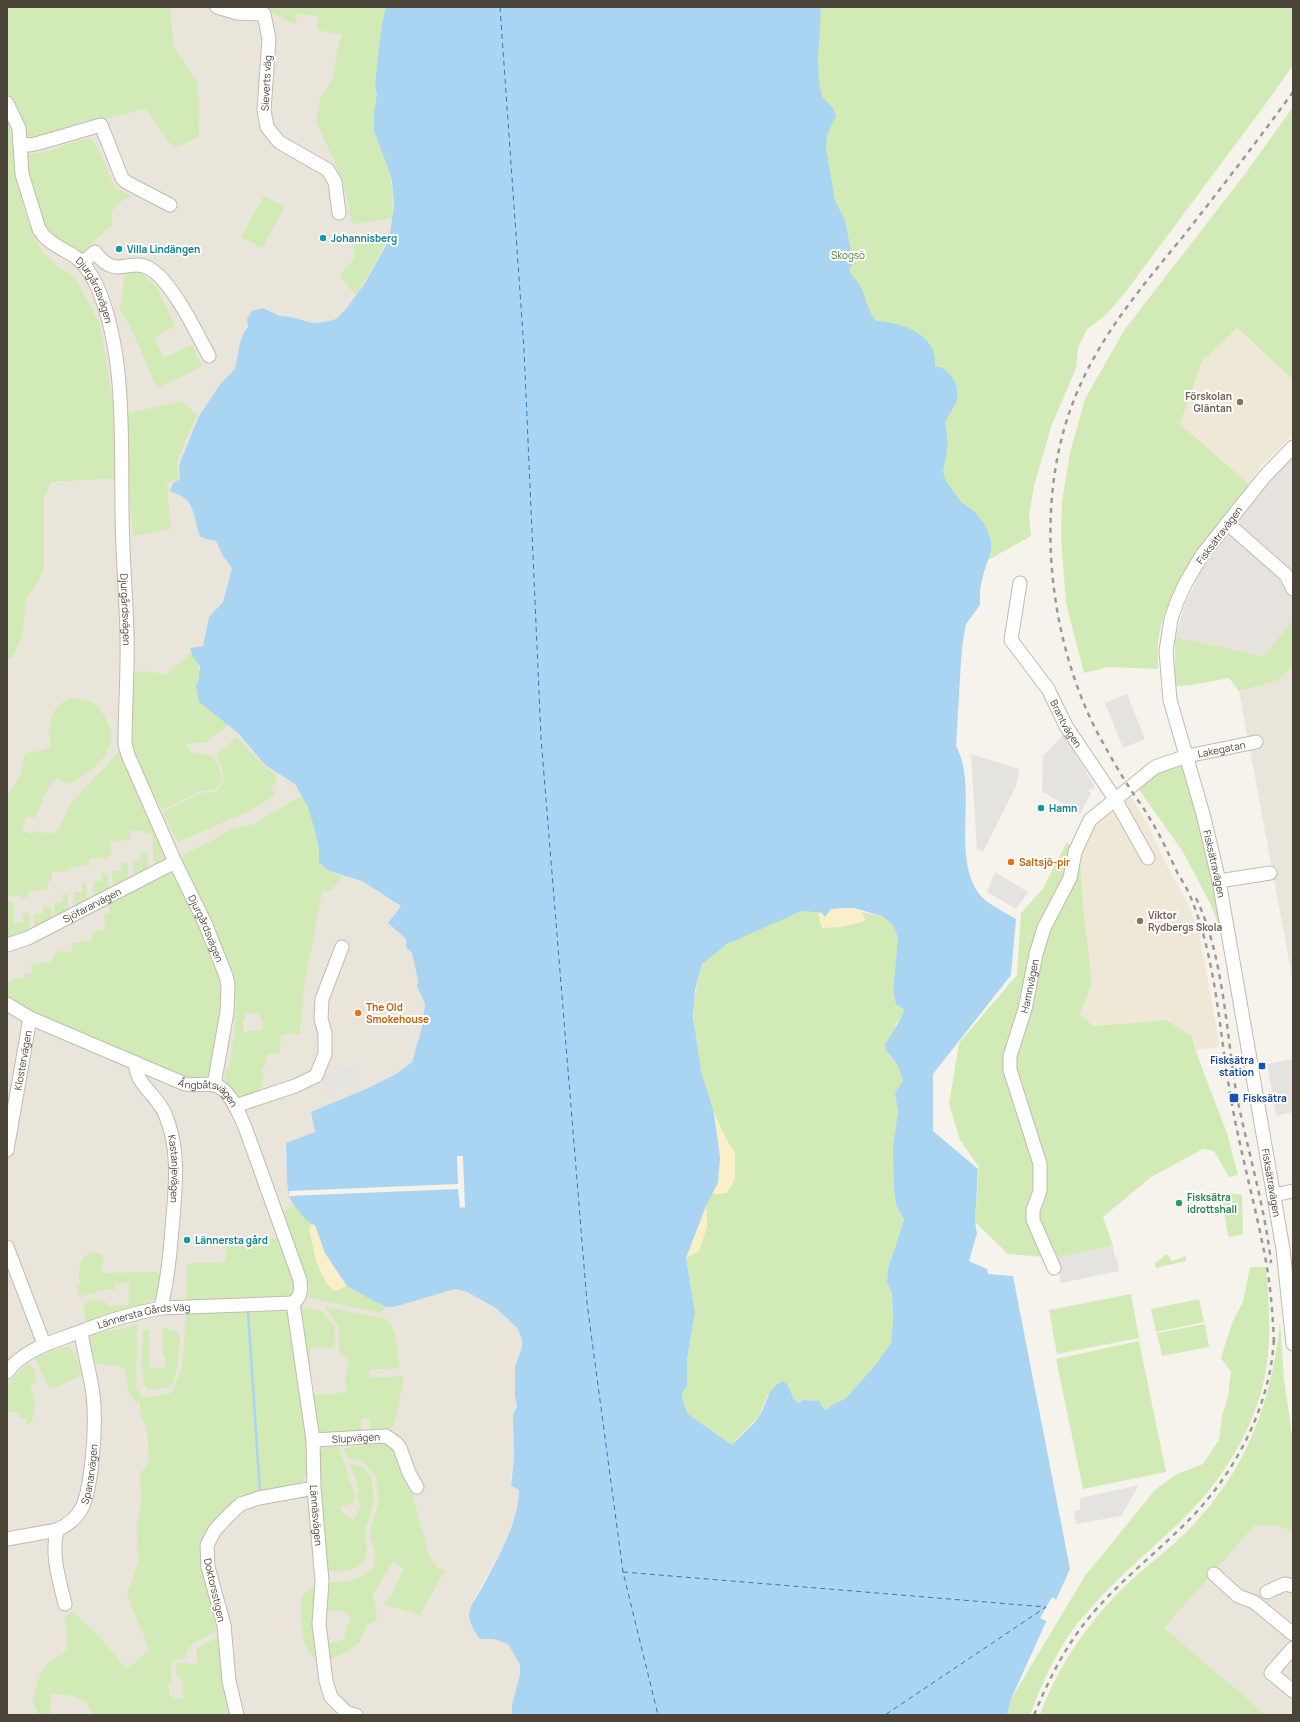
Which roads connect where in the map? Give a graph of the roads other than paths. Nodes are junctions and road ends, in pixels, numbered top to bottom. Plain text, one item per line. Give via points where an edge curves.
1 (217, 7) edge
2 (264, 11) edge
3 (7, 102) edge
4 (20, 144) junction
5 (170, 205) dead end
6 (339, 213) dead end
7 (82, 262) junction
8 (209, 356) dead end
9 (1293, 447) edge
10 (1227, 523) junction
11 (1020, 583) dead end
12 (1293, 589) edge
13 (1256, 742) dead end
14 (1187, 756) junction
15 (1114, 799) junction
16 (1148, 858) dead end
17 (175, 862) junction
18 (1270, 873) dead end
19 (1219, 881) junction
20 (7, 945) edge
21 (342, 947) dead end
22 (7, 1004) edge
23 (30, 1018) junction
24 (136, 1063) junction
25 (214, 1085) junction
26 (235, 1106) junction
27 (7, 1150) edge
28 (1293, 1191) edge
29 (1274, 1195) junction
30 (7, 1247) edge
31 (1054, 1268) dead end
32 (293, 1303) junction
33 (1291, 1306) edge
34 (161, 1308) junction
35 (81, 1332) junction
36 (44, 1344) junction
37 (1293, 1344) edge
38 (7, 1372) edge
39 (313, 1440) junction
40 (418, 1487) dead end
41 (314, 1488) junction
42 (57, 1530) junction
43 (7, 1539) edge
44 (1214, 1574) dead end
45 (1293, 1586) edge
46 (1267, 1592) dead end
47 (65, 1604) dead end
48 (1293, 1634) edge
49 (1293, 1648) edge
50 (1293, 1691) edge
51 (237, 1715) edge
52 (356, 1715) edge

1 - 2 street, Sieverts väg via 237,12
2 - 6 street, Sieverts väg via 269,39 264,110 267,127 279,142 328,170 335,182
3 - 4 street, Djurgårdsvägen via 19,128
4 - 5 street via 39,143 101,125 122,178
4 - 7 street, Djurgårdsvägen via 22,174 39,229 51,243
7 - 8 street via 95,252 101,261 115,267 124,268 140,264 150,268 171,291 186,313
7 - 17 street, Djurgårdsvägen via 103,302 116,350 127,635 125,744
9 - 10 street, Fisksätravägen via 1265,476
10 - 12 street via 1286,576
10 - 14 street, Fisksätravägen via 1185,584 1171,619 1167,638 1168,688
11 - 15 street, Brantvägen via 1011,640 1048,689 1066,726
13 - 14 street, Lakegatan
14 - 15 street, Hamnvägen via 1155,767
14 - 19 street, Fisksätravägen
15 - 16 street, Brantvägen
15 - 31 street, Hamnvägen via 1090,820 1075,852 1070,878 1044,928 1025,1009 1010,1056 1014,1086 1040,1164 1040,1191 1033,1210 1033,1220
17 - 20 street, Sjöfararvägen via 28,938
17 - 25 street, Djurgårdsvägen via 223,966 228,985 227,1012
18 - 19 street
19 - 29 street, Fisksätravägen
21 - 26 street via 322,999 321,1018 325,1033 325,1054 316,1076 295,1086
22 - 23 street, Ångbåtsvägen
23 - 24 street, Ångbåtsvägen
23 - 27 street, Klostervägen
24 - 25 street, Ångbåtsvägen via 185,1084
24 - 34 street, Kastanjevägen via 136,1074 165,1114 172,1135 175,1158 176,1189 168,1274
25 - 26 street, Ångbåtsvägen via 225,1091
26 - 32 street, Ångbåtsvägen via 300,1280 301,1292
28 - 29 street
29 - 33 street, Fisksätravägen
30 - 36 street
32 - 34 street, Lännersta Gårds Väg
32 - 39 street, Lännäsvägen
33 - 37 street, Fisksätravägen
34 - 35 street, Lännersta Gårds Väg via 124,1316
35 - 36 street, Lännersta Gårds Väg
35 - 42 street, Spanarvägen via 93,1394 93,1452 82,1509 74,1520
36 - 38 street, Lännersta Gårds Väg via 16,1362
39 - 40 street, Slupvägen via 386,1436 391,1438 400,1448
39 - 41 street, Lännäsvägen
41 - 51 street, Doktorsstigen via 259,1498 241,1504 215,1530 207,1545 208,1567 224,1624 230,1681
41 - 52 street, Lännäsvägen via 322,1581 319,1624 326,1682 331,1697 347,1713
42 - 43 street
42 - 47 street via 54,1544 55,1559
44 - 48 street via 1238,1596 1254,1602
45 - 46 street via 1285,1584
49 - 50 street via 1271,1673

